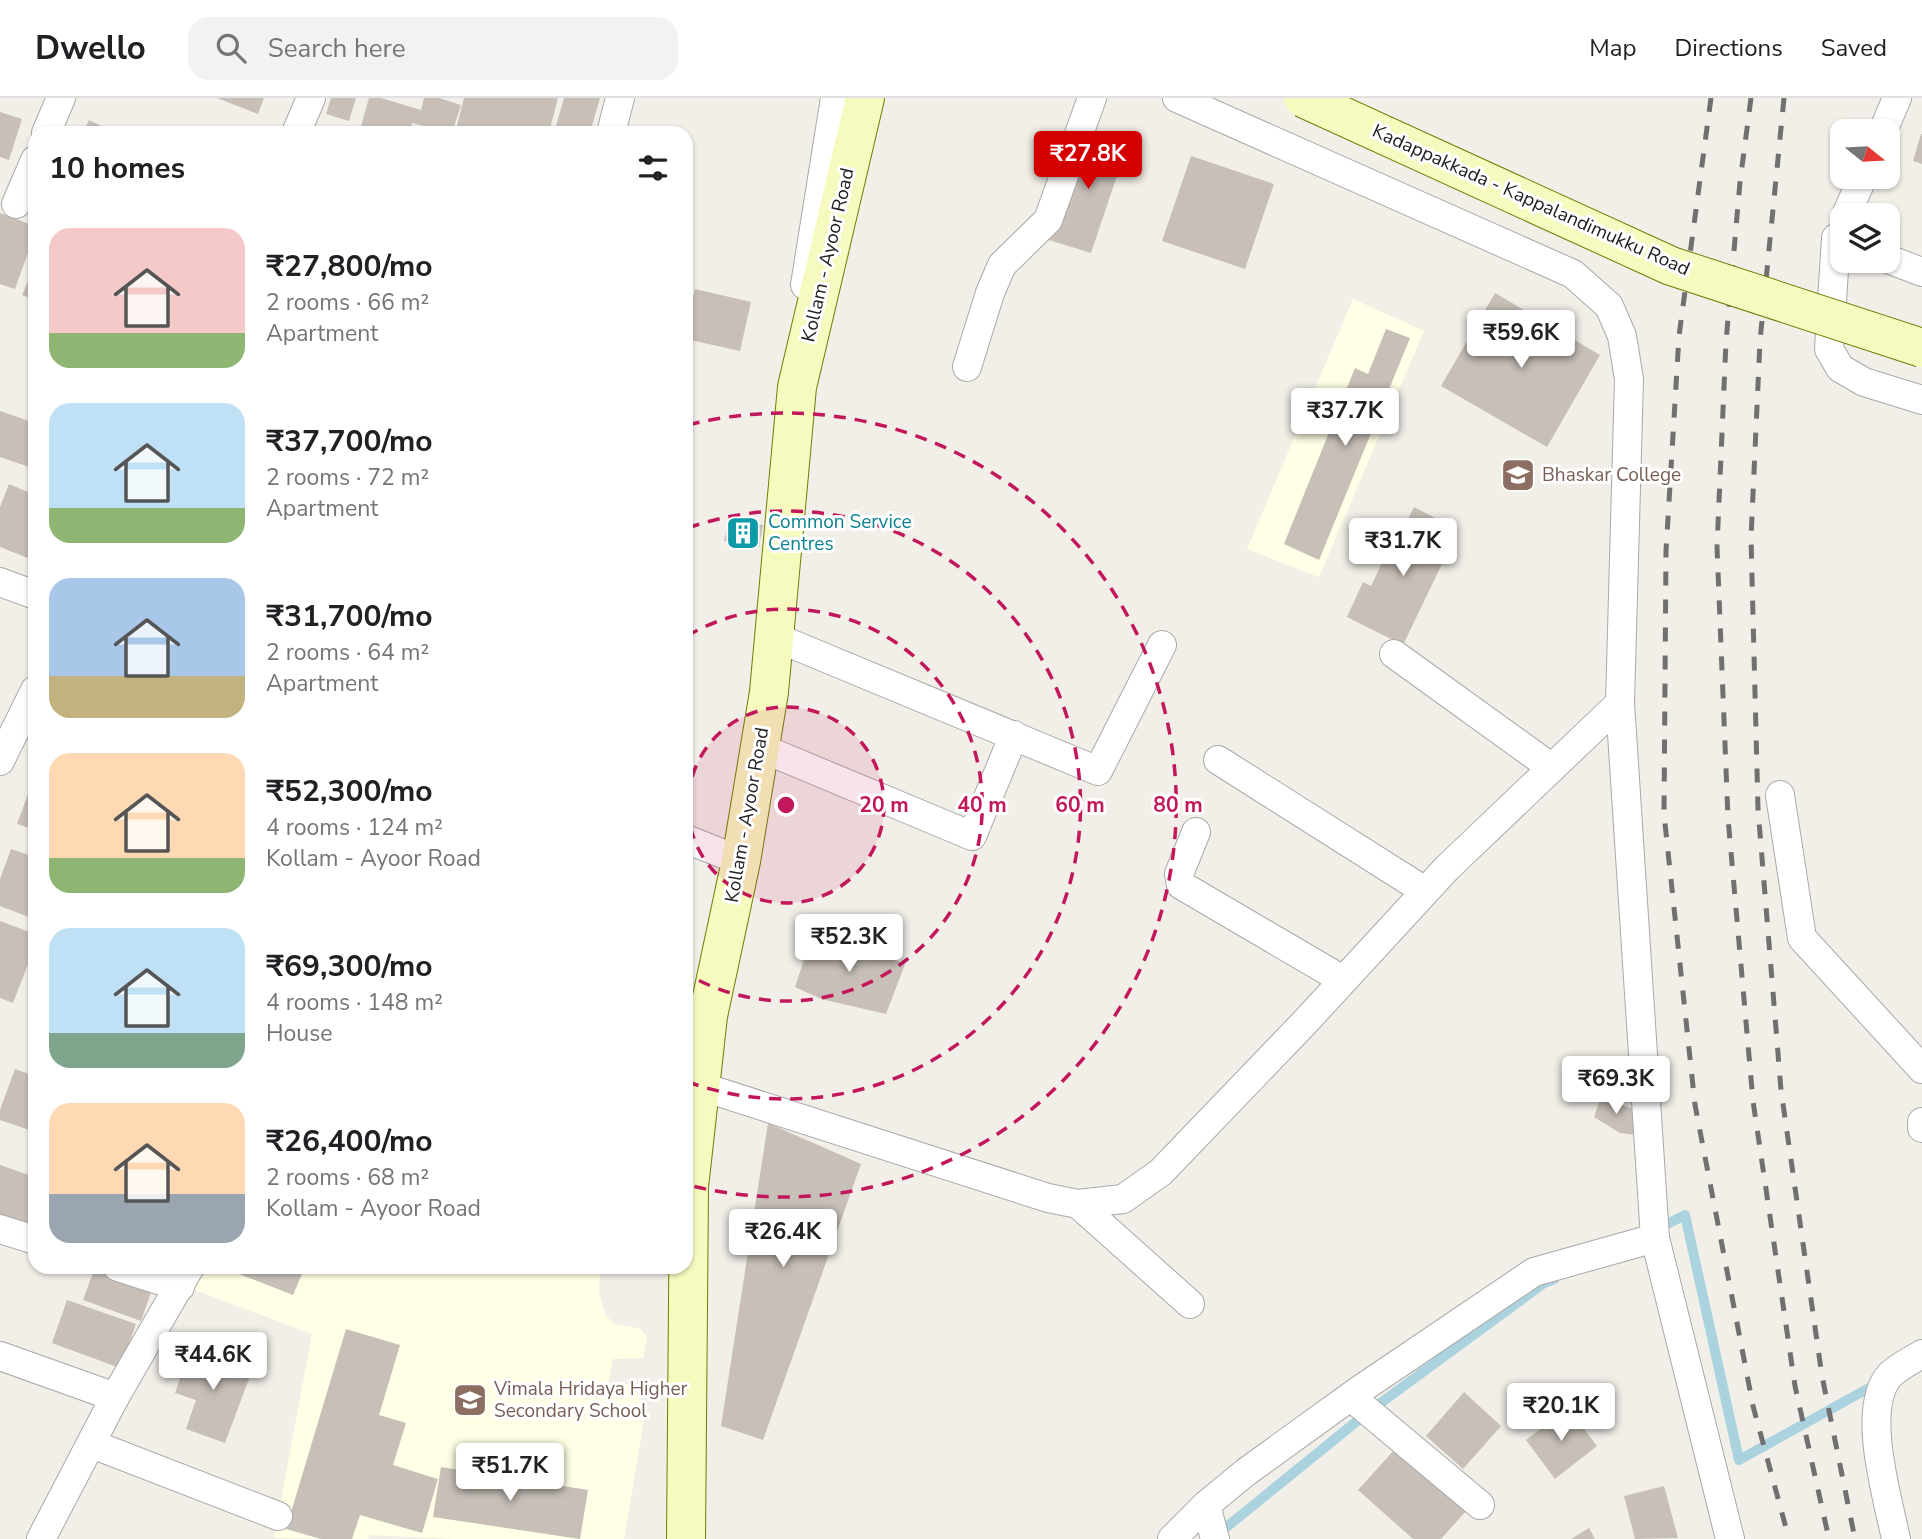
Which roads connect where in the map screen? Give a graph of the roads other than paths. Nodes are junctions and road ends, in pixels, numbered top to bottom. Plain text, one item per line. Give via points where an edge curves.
1 (61, 98) edge
2 (311, 98) edge
3 (620, 98) edge
4 (835, 98) edge
5 (865, 98) edge
6 (1092, 98) edge
7 (1177, 98) edge
8 (1303, 98) edge
9 (1897, 98) edge
10 (1888, 119) edge
11 (49, 126) edge
12 (299, 126) edge
13 (613, 126) edge
14 (28, 177) edge
15 (17, 204) edge
16 (1900, 264) edge
17 (1922, 272) edge
18 (1837, 273) edge
19 (1922, 348) edge
20 (967, 367) dead end
21 (797, 387) junction
22 (1922, 400) edge
23 (0, 582) edge
24 (28, 593) edge
25 (775, 637) junction
26 (1162, 645) dead end
27 (1394, 654) dead end
28 (1620, 703) junction
29 (28, 704) edge
30 (1014, 735) junction
31 (760, 747) junction
32 (1218, 760) dead end
33 (0, 761) edge
34 (1552, 768) junction
35 (1780, 795) dead end
36 (1196, 832) dead end
37 (693, 842) edge
38 (741, 861) junction
39 (1425, 891) junction
40 (1343, 980) junction
41 (1922, 1069) edge
42 (700, 1086) junction
43 (1922, 1122) edge
44 (1922, 1128) edge
45 (693, 1150) edge
46 (1078, 1204) junction
47 (0, 1229) edge
48 (28, 1238) edge
49 (1655, 1238) junction
50 (165, 1274) edge
51 (688, 1274) edge
52 (185, 1277) edge
53 (1190, 1304) dead end
54 (1922, 1354) edge
55 (0, 1356) edge
56 (115, 1397) junction
57 (1350, 1397) junction
58 (92, 1444) junction
59 (1206, 1505) junction
60 (1480, 1505) dead end
61 (278, 1516) dead end
62 (41, 1539) edge
63 (686, 1539) edge
64 (1172, 1539) edge
65 (1214, 1539) edge
66 (1730, 1539) edge
67 (1896, 1539) edge

1 - 11 street
2 - 12 street
3 - 13 street
4 - 21 street via 806,271
5 - 21 main road, Kollam - Ayoor Road
6 - 20 street via 1048,220 1002,265
7 - 28 street via 1573,274 1609,306 1622,336 1629,379
8 - 19 main road, Kadappakkada - Kappalandimukku Road, bridge via 1671,266
9 - 10 street
14 - 15 street
16 - 17 street
18 - 22 street via 1829,349 1840,368 1864,382
21 - 25 main road, Kollam - Ayoor Road
23 - 24 street
25 - 30 street
25 - 31 main road, Kollam - Ayoor Road
26 - 30 street via 1098,771
27 - 34 street
28 - 34 street
28 - 49 street
29 - 33 street
30 - 31 street via 972,836
31 - 38 main road, Kollam - Ayoor Road
32 - 39 street
34 - 39 street
35 - 41 street via 1802,938
36 - 40 street via 1179,874 1181,885
37 - 38 street
38 - 42 main road, Kollam - Ayoor Road via 708,1016
39 - 40 street
40 - 46 street via 1161,1172 1123,1199
42 - 45 main road, Kollam - Ayoor Road
42 - 46 street
43 - 44 street
46 - 53 street
47 - 48 street
49 - 57 street via 1534,1272
49 - 66 street
50 - 52 street
51 - 63 main road, Kollam - Ayoor Road
52 - 56 street
54 - 67 street via 1890,1375 1877,1400 1876,1437
55 - 56 street
56 - 58 street
57 - 59 street
57 - 60 street
58 - 61 street
58 - 62 street
59 - 64 street
59 - 65 street

